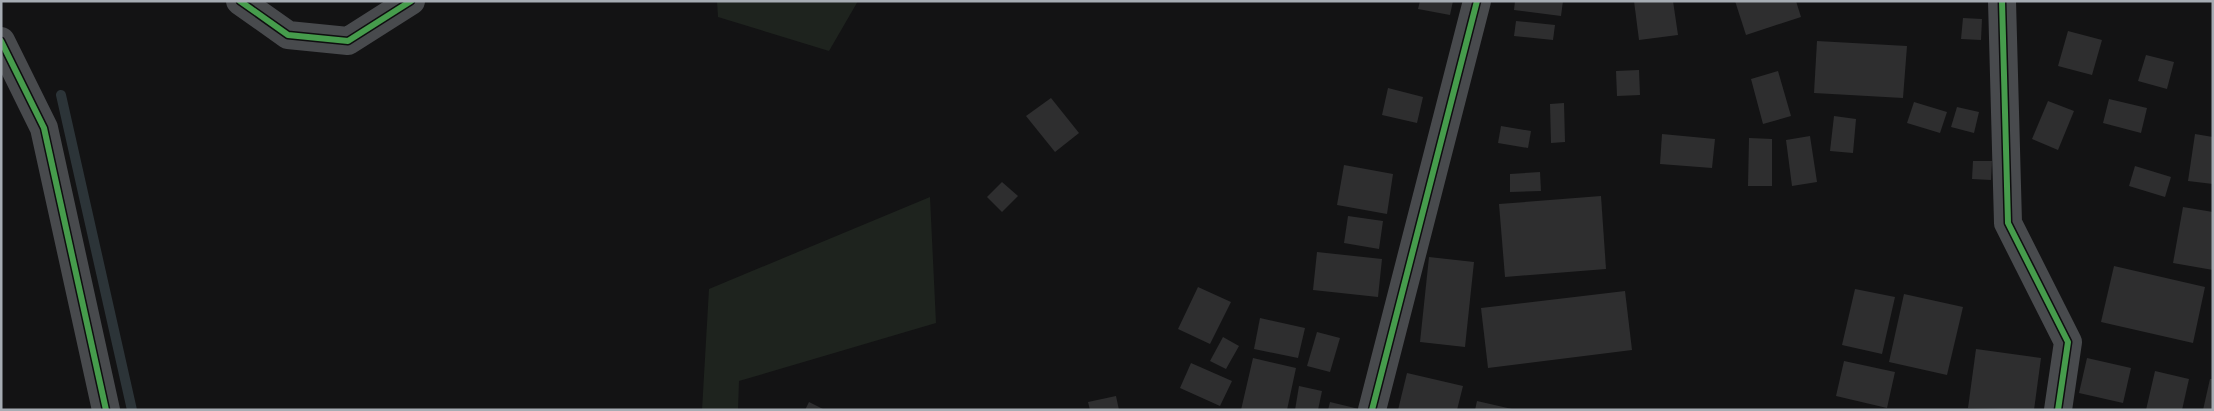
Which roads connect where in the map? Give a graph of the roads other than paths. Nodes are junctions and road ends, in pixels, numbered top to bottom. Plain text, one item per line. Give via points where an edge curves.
1 (240, 1) edge
2 (411, 1) edge
3 (1477, 1) edge
4 (2002, 1) edge
5 (1, 41) edge
6 (106, 410) edge
7 (1372, 410) edge
8 (2058, 410) edge

1 - 2 street via 288,35 348,41
3 - 7 street
4 - 8 street via 2008,223 2068,342
5 - 6 street via 44,128

